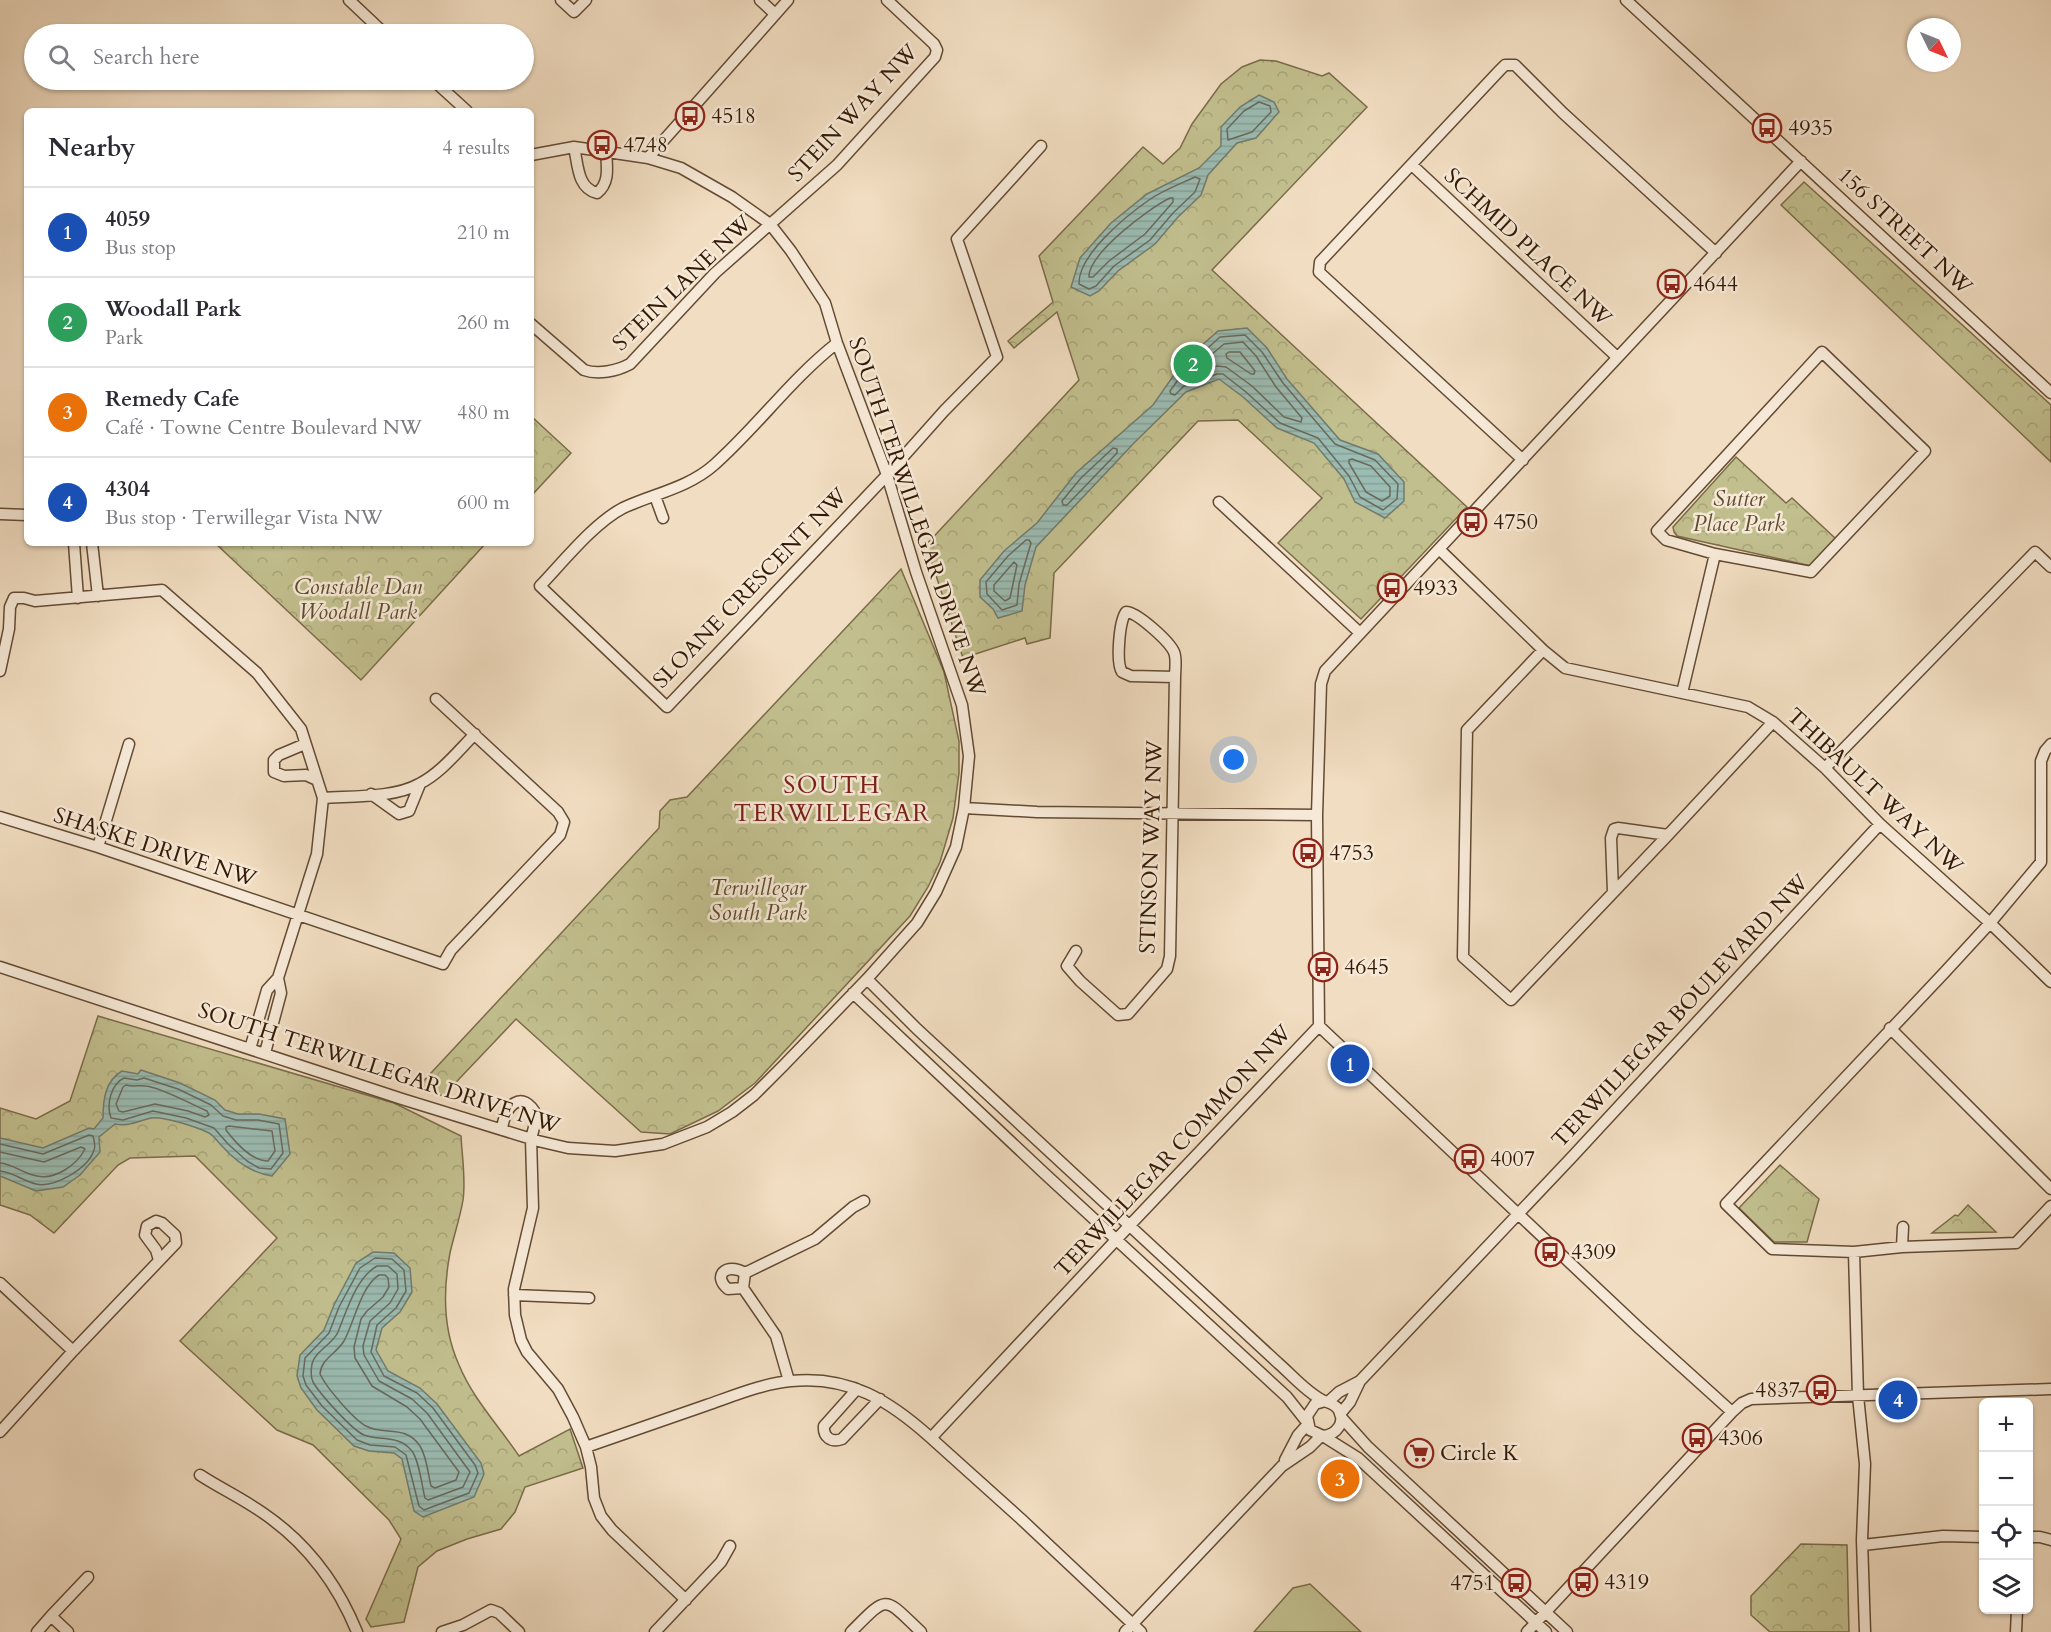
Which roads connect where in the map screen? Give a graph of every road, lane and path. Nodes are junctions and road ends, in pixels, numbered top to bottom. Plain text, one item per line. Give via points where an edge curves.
1 (349, 0) edge
2 (561, 0) edge
3 (586, 0) edge
4 (760, 0) edge
5 (788, 0) edge
6 (887, 0) edge
7 (1626, 0) edge
8 (774, 13) junction
9 (375, 24) edge
10 (444, 90) edge
11 (464, 108) edge
12 (1041, 146) dead end
13 (574, 147) junction
14 (606, 152) junction
15 (534, 154) edge
16 (648, 158) junction
17 (1801, 161) junction
18 (1412, 165) junction
19 (770, 224) junction
20 (1716, 253) junction
21 (534, 327) edge
22 (837, 343) junction
23 (1617, 357) junction
24 (2051, 393) edge
25 (1523, 460) junction
26 (887, 475) junction
27 (655, 496) junction
28 (1219, 502) dead end
29 (0, 514) edge
30 (24, 515) edge
31 (663, 518) dead end
32 (74, 546) edge
33 (92, 546) edge
34 (1439, 549) junction
35 (1715, 554) junction
36 (2051, 567) edge
37 (98, 596) junction
38 (78, 598) junction
39 (1360, 633) junction
40 (1543, 650) junction
41 (0, 671) edge
42 (1175, 676) junction
43 (1682, 693) junction
44 (436, 699) dead end
45 (1773, 722) junction
46 (475, 734) junction
47 (129, 744) dead end
48 (305, 744) junction
49 (2051, 744) edge
50 (1825, 768) junction
51 (317, 780) junction
52 (420, 784) junction
53 (371, 794) junction
54 (323, 798) junction
55 (964, 808) junction
56 (1173, 814) junction
57 (1317, 816) junction
58 (0, 817) edge
59 (1880, 824) junction
60 (1668, 835) junction
61 (98, 847) junction
62 (1613, 892) junction
63 (297, 916) junction
64 (1990, 923) junction
65 (1076, 951) dead end
66 (3, 968) edge
67 (278, 978) junction
68 (867, 979) junction
69 (2051, 982) edge
70 (853, 993) junction
71 (1319, 1026) junction
72 (1890, 1028) junction
73 (250, 1049) junction
74 (265, 1053) junction
75 (502, 1130) junction
76 (531, 1139) junction
77 (2051, 1189) edge
78 (864, 1200) dead end
79 (2051, 1206) edge
80 (1519, 1213) junction
81 (1130, 1225) junction
82 (1903, 1227) dead end
83 (1116, 1239) junction
84 (1902, 1247) junction
85 (1854, 1252) junction
86 (159, 1260) dead end
87 (745, 1273) junction
88 (0, 1283) edge
89 (742, 1288) junction
90 (514, 1295) junction
91 (589, 1298) dead end
92 (73, 1351) junction
93 (789, 1381) junction
94 (1360, 1381) junction
95 (857, 1389) junction
96 (2051, 1389) edge
97 (1858, 1396) junction
98 (880, 1399) junction
99 (1326, 1402) junction
100 (1732, 1412) junction
101 (1341, 1416) junction
102 (1307, 1423) junction
103 (0, 1432) edge
104 (1322, 1436) junction
105 (931, 1438) junction
106 (586, 1447) junction
107 (1282, 1466) junction
108 (200, 1475) dead end
109 (1979, 1537) edge
110 (2033, 1537) edge
111 (2051, 1540) edge
112 (1863, 1545) junction
113 (730, 1546) dead end
114 (88, 1577) dead end
115 (686, 1600) junction
116 (1546, 1612) junction
117 (2017, 1614) edge
118 (51, 1616) junction
119 (1536, 1623) junction
120 (1133, 1629) edge
121 (456, 1630) edge
122 (37, 1632) edge
123 (68, 1632) edge
124 (357, 1632) edge
125 (442, 1632) edge
126 (519, 1632) edge
127 (656, 1632) edge
128 (851, 1632) edge
129 (921, 1632) edge
130 (1527, 1632) edge
131 (1546, 1632) edge
132 (1567, 1632) edge
133 (1865, 1632) edge
134 (2016, 1632) edge

1 - 9 street
2 - 3 street via 574,12
4 - 8 street
5 - 8 street
6 - 19 street, STEIN WAY NW via 934,44 935,57 837,165
7 - 17 street, 156 STREET NW
8 - 16 street
10 - 11 street
12 - 26 street via 957,239 997,357
13 - 14 street, SOUTH TERWILLEGAR DRIVE NW
13 - 14 street via 581,181 590,192 602,189 608,175
13 - 15 street, SOUTH TERWILLEGAR DRIVE NW
14 - 16 street, SOUTH TERWILLEGAR DRIVE NW
16 - 19 street, SOUTH TERWILLEGAR DRIVE NW via 681,168
17 - 20 street
17 - 24 street, 156 STREET NW
18 - 20 street via 1505,65 1515,65
18 - 23 street, SCHMID PLACE NW
18 - 25 street via 1320,262 1319,272
19 - 21 street, STEIN LANE NW via 715,273 622,368 593,373 584,370
19 - 22 street, SOUTH TERWILLEGAR DRIVE NW via 825,303
20 - 23 street
22 - 26 street, SOUTH TERWILLEGAR DRIVE NW
22 - 27 street, SLOANE CRESCENT NW via 713,466 678,488
23 - 25 street
25 - 34 street
26 - 27 street, SLOANE CRESCENT NW via 667,707 540,586 603,521
26 - 55 street, SOUTH TERWILLEGAR DRIVE NW via 962,705 969,756
27 - 31 street
28 - 39 street
29 - 30 street
32 - 38 street
33 - 37 street
34 - 39 street
34 - 40 street, THIBAULT WAY NW
35 - 35 street via 1666,540 1657,531 1822,352 1925,452 1811,572
35 - 43 street
36 - 50 street via 2035,552
37 - 38 street
37 - 48 street via 162,590 257,673 301,729
38 - 41 street via 14,598
39 - 57 street via 1327,667 1322,678
40 - 43 street, THIBAULT WAY NW via 1565,668
40 - 62 street via 1467,730 1463,957 1511,1000
42 - 42 street, STINSON WAY NW via 1175,657 1169,645 1136,615 1126,612 1118,664 1122,672 1131,676
42 - 56 street, STINSON WAY NW
43 - 45 street, THIBAULT WAY NW via 1748,707
44 - 46 street
45 - 50 street, THIBAULT WAY NW
45 - 60 street
46 - 52 street
46 - 63 street, SHASKE DRIVE NW via 558,812 564,828 451,950 443,964
47 - 61 street
48 - 51 street
48 - 51 street via 279,755 274,760 274,771
49 - 64 street via 2041,761 2041,862
50 - 59 street, THIBAULT WAY NW
51 - 54 street
52 - 53 street via 400,792
52 - 53 street via 409,811 399,814
53 - 54 street
54 - 63 street via 316,854
55 - 56 street
55 - 68 street, SOUTH TERWILLEGAR DRIVE NW via 956,847 936,892 917,923
56 - 57 street
56 - 65 street, STINSON WAY NW via 1167,969 1128,1014 1118,1015 1067,966
57 - 71 street
58 - 61 street, SHASKE DRIVE NW
59 - 64 street, THIBAULT WAY NW
59 - 80 street, TERWILLEGAR BOULEVARD NW
60 - 62 street
60 - 62 street via 1614,829
61 - 63 street, SHASKE DRIVE NW
63 - 67 street
64 - 69 street, THIBAULT WAY NW
64 - 72 street
66 - 73 street, SOUTH TERWILLEGAR DRIVE NW
67 - 73 street via 267,990
67 - 74 street via 281,993
68 - 70 street, SOUTH TERWILLEGAR DRIVE NW
68 - 81 street
70 - 76 street, SOUTH TERWILLEGAR DRIVE NW via 754,1095 707,1127 663,1144 615,1151 568,1148
70 - 83 street
71 - 80 street, TERWILLEGAR COMMON NW
71 - 81 street, TERWILLEGAR COMMON NW
72 - 77 street
72 - 85 street via 1726,1203 1772,1249
73 - 74 street, SOUTH TERWILLEGAR DRIVE NW
74 - 75 street, SOUTH TERWILLEGAR DRIVE NW
75 - 76 street, SOUTH TERWILLEGAR DRIVE NW
75 - 76 street via 503,1116 510,1106 522,1102 537,1116
76 - 90 street via 533,1208
78 - 87 street via 814,1239
79 - 84 street via 2016,1243
80 - 94 street, TERWILLEGAR BOULEVARD NW
80 - 100 street, TERWILLEGAR COMMON NW
81 - 83 street, TERWILLEGAR COMMON NW
81 - 99 street via 1309,1391
82 - 84 street
83 - 102 street via 1287,1397
83 - 105 street, TERWILLEGAR COMMON NW
84 - 85 street
85 - 97 street
86 - 92 street
87 - 89 street
87 - 89 street via 732,1267 722,1276 728,1289
88 - 92 street
89 - 93 street via 776,1336
90 - 91 street
90 - 106 street via 514,1315 521,1340 558,1389
92 - 103 street
93 - 95 street via 826,1381
93 - 106 street
94 - 99 street, TERWILLEGAR BOULEVARD NW
94 - 101 street, TERWILLEGAR BOULEVARD NW
95 - 98 street
95 - 98 street via 824,1426 830,1440 842,1439
96 - 97 street
97 - 100 street via 1751,1399
97 - 112 street via 1865,1464
98 - 105 street
99 - 101 street via 1338,1408
99 - 102 street via 1311,1407
100 - 116 street
101 - 104 street via 1336,1431
101 - 116 street via 1368,1447
102 - 104 street
102 - 107 street
104 - 107 street
104 - 119 street via 1358,1458
105 - 120 street
106 - 115 street via 594,1498 601,1516
107 - 120 street
108 - 124 street via 284,1528 335,1587
109 - 112 street via 1943,1536
110 - 111 street
112 - 133 street
113 - 115 street via 721,1562
114 - 118 street
115 - 127 street
116 - 119 street
116 - 132 street
117 - 134 street
118 - 122 street
118 - 123 street
119 - 130 street
119 - 131 street
121 - 125 street
121 - 126 street via 491,1610
128 - 129 street via 884,1603 893,1606

